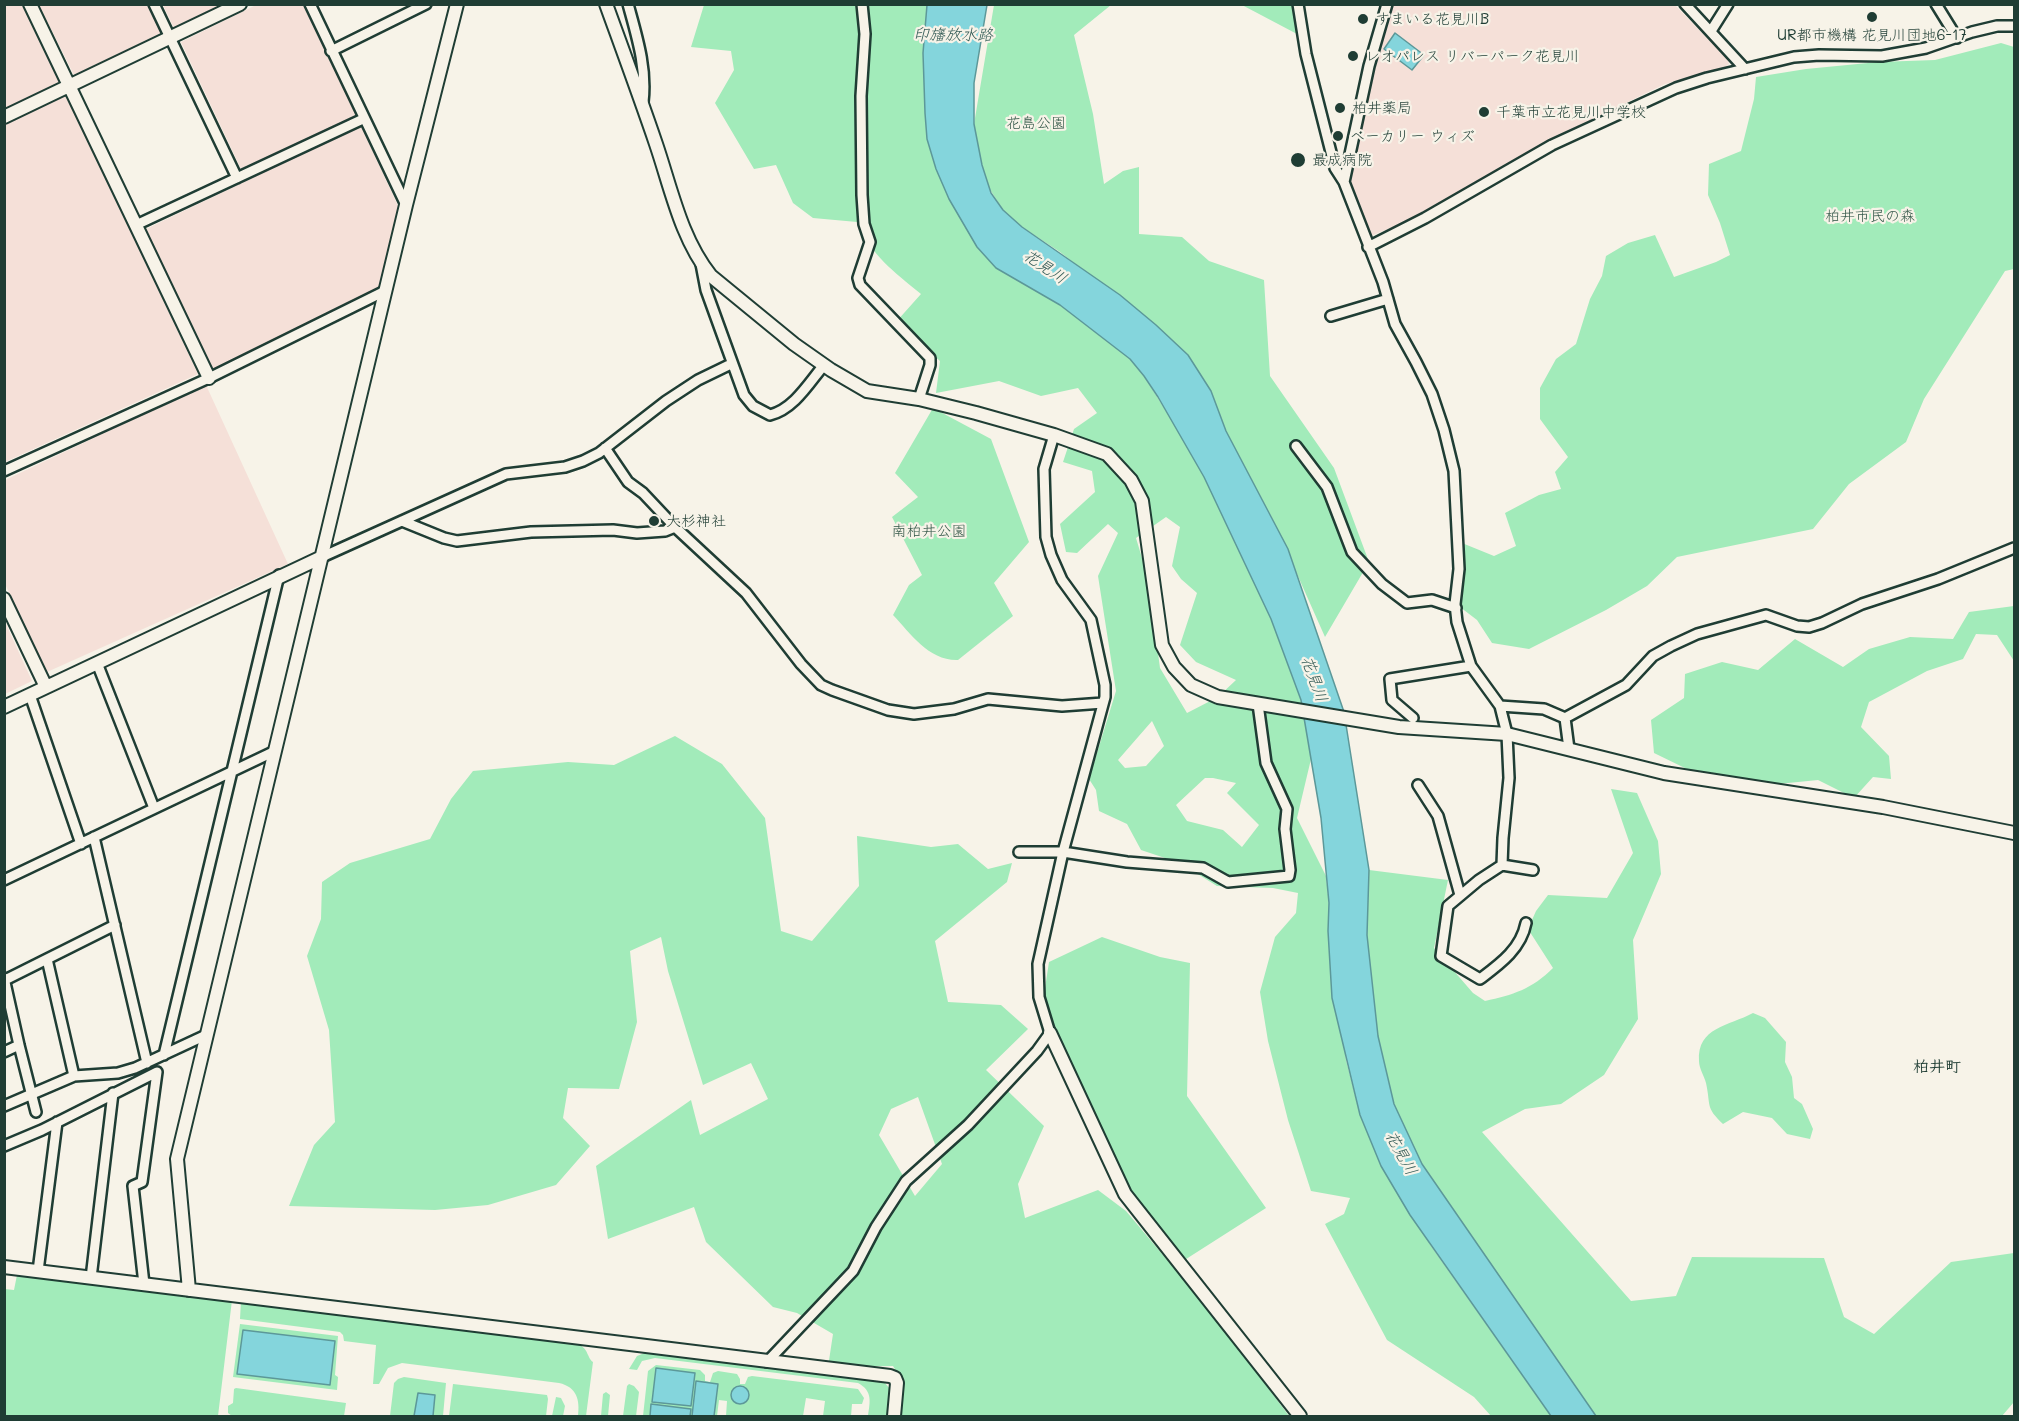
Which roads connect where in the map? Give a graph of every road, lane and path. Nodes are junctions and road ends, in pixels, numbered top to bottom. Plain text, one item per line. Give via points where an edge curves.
1 (30, 4) edge
2 (154, 4) edge
3 (240, 4) edge
4 (309, 4) edge
5 (426, 4) edge
6 (457, 4) edge
7 (606, 4) edge
8 (628, 4) edge
9 (862, 4) edge
10 (1298, 4) edge
11 (1387, 4) edge
12 (1685, 4) edge
13 (1728, 4) edge
14 (1936, 4) edge
15 (2014, 26) edge
16 (1710, 31) junction
17 (170, 38) junction
18 (1957, 38) junction
19 (332, 51) junction
20 (1745, 69) junction
21 (69, 86) junction
22 (643, 105) junction
23 (4, 117) edge
24 (363, 119) junction
25 (237, 178) junction
26 (1344, 182) junction
27 (406, 205) junction
28 (136, 225) junction
29 (1368, 247) junction
30 (701, 264) junction
31 (385, 291) junction
32 (1388, 299) junction
33 (1331, 316) dead end
34 (732, 364) junction
35 (824, 365) junction
36 (209, 378) junction
37 (919, 399) junction
38 (1054, 435) junction
39 (1296, 446) dead end
40 (605, 448) junction
41 (4, 471) edge
42 (402, 521) junction
43 (675, 527) junction
44 (2014, 548) edge
45 (322, 556) junction
46 (279, 575) junction
47 (4, 600) edge
48 (1456, 608) junction
49 (97, 663) junction
50 (1471, 666) junction
51 (46, 687) junction
52 (30, 695) junction
53 (1103, 703) junction
54 (1263, 705) junction
55 (1500, 706) junction
56 (4, 707) edge
57 (1413, 718) dead end
58 (1565, 718) junction
59 (1507, 735) junction
60 (1569, 749) junction
61 (275, 751) junction
62 (233, 770) junction
63 (1418, 784) dead end
64 (154, 808) junction
65 (2014, 833) edge
66 (94, 837) junction
67 (81, 843) junction
68 (1020, 852) dead end
69 (1063, 852) junction
70 (1502, 865) junction
71 (1533, 870) dead end
72 (4, 880) edge
73 (1460, 895) junction
74 (1526, 922) dead end
75 (115, 925) junction
76 (47, 959) junction
77 (5, 979) edge
78 (6, 997) edge
79 (1050, 1033) junction
80 (206, 1035) junction
81 (19, 1045) junction
82 (4, 1052) edge
83 (164, 1055) junction
84 (147, 1063) junction
85 (74, 1077) junction
86 (32, 1093) junction
87 (113, 1093) junction
88 (4, 1106) edge
89 (36, 1112) dead end
90 (57, 1122) junction
91 (4, 1146) edge
92 (4, 1267) edge
93 (38, 1271) junction
94 (91, 1278) junction
95 (144, 1284) junction
96 (189, 1290) junction
97 (767, 1362) junction
98 (894, 1416) edge
99 (1300, 1416) edge

1 - 21 street
2 - 17 street
3 - 17 street
4 - 19 street
5 - 19 street
6 - 27 street
7 - 22 street
8 - 22 street via 644,68
9 - 37 street via 862,195 870,242 858,278 860,285 930,358
10 - 26 street via 1332,157
11 - 26 street
12 - 16 street
13 - 16 street
14 - 18 street
15 - 18 street via 1997,26
16 - 20 street
17 - 21 street
17 - 25 street
18 - 20 street via 1882,56 1815,55
19 - 24 street
20 - 29 street via 1696,81 1643,102 1552,145
21 - 23 street
21 - 28 street
22 - 30 street via 687,238
24 - 25 street
24 - 27 street
25 - 28 street
26 - 29 street
27 - 31 street
28 - 36 street
29 - 32 street
30 - 34 street
30 - 35 street via 729,291
31 - 36 street
31 - 45 street
32 - 33 street
32 - 48 street via 1395,324 1432,394 1454,471 1459,569
34 - 35 street via 744,395 753,406 770,415 791,404
34 - 40 street via 666,401
35 - 37 street via 867,391
36 - 41 street
37 - 38 street
38 - 53 street via 1044,469 1046,537 1062,580 1090,620 1105,685
38 - 54 street via 1107,454 1137,491 1145,514 1162,645 1174,667 1191,686 1218,697
39 - 48 street via 1327,487 1352,552 1382,584 1407,603 1432,600
40 - 42 street via 565,466 506,474
40 - 43 street via 628,482
42 - 43 street via 457,541 531,532 637,533
42 - 45 street
43 - 53 street via 746,593 814,679 832,690 888,710 914,714 954,709 988,699 1062,706
44 - 58 street via 1809,627 1766,615 1697,634 1653,656 1626,685
45 - 46 street
45 - 61 street
46 - 49 street
46 - 62 street
47 - 51 street
48 - 50 street
49 - 51 street
49 - 64 street
50 - 55 street
50 - 57 street via 1390,679 1392,700
51 - 52 street
52 - 56 street
52 - 67 street
53 - 69 street
54 - 59 street via 1399,727
54 - 69 street via 1266,763 1287,809 1289,876 1228,882 1203,868
55 - 58 street via 1544,709
55 - 59 street
58 - 60 street
59 - 60 street
59 - 70 street via 1509,778
60 - 65 street via 1664,773 1883,807
61 - 62 street
61 - 80 street
62 - 64 street
62 - 83 street
63 - 73 street via 1438,816
64 - 66 street
66 - 67 street
66 - 75 street
67 - 72 street
68 - 69 street
69 - 79 street via 1038,964 1039,997
70 - 71 street
70 - 73 street
73 - 74 street via 1448,906 1442,956 1479,979 1520,942
75 - 76 street
75 - 84 street
76 - 77 street
76 - 85 street
77 - 78 street
78 - 81 street
79 - 97 street via 969,1125 906,1181 853,1271
79 - 99 street via 1125,1194
80 - 83 street
80 - 96 street via 177,1159
81 - 82 street
81 - 86 street
83 - 84 street
84 - 85 street via 118,1074
85 - 86 street
86 - 88 street
86 - 89 street
87 - 90 street
87 - 94 street
87 - 95 street via 157,1072 142,1182 133,1186
90 - 91 street
90 - 93 street
92 - 93 street
93 - 94 street
94 - 95 street
95 - 96 street
96 - 97 street
97 - 98 street via 895,1378

